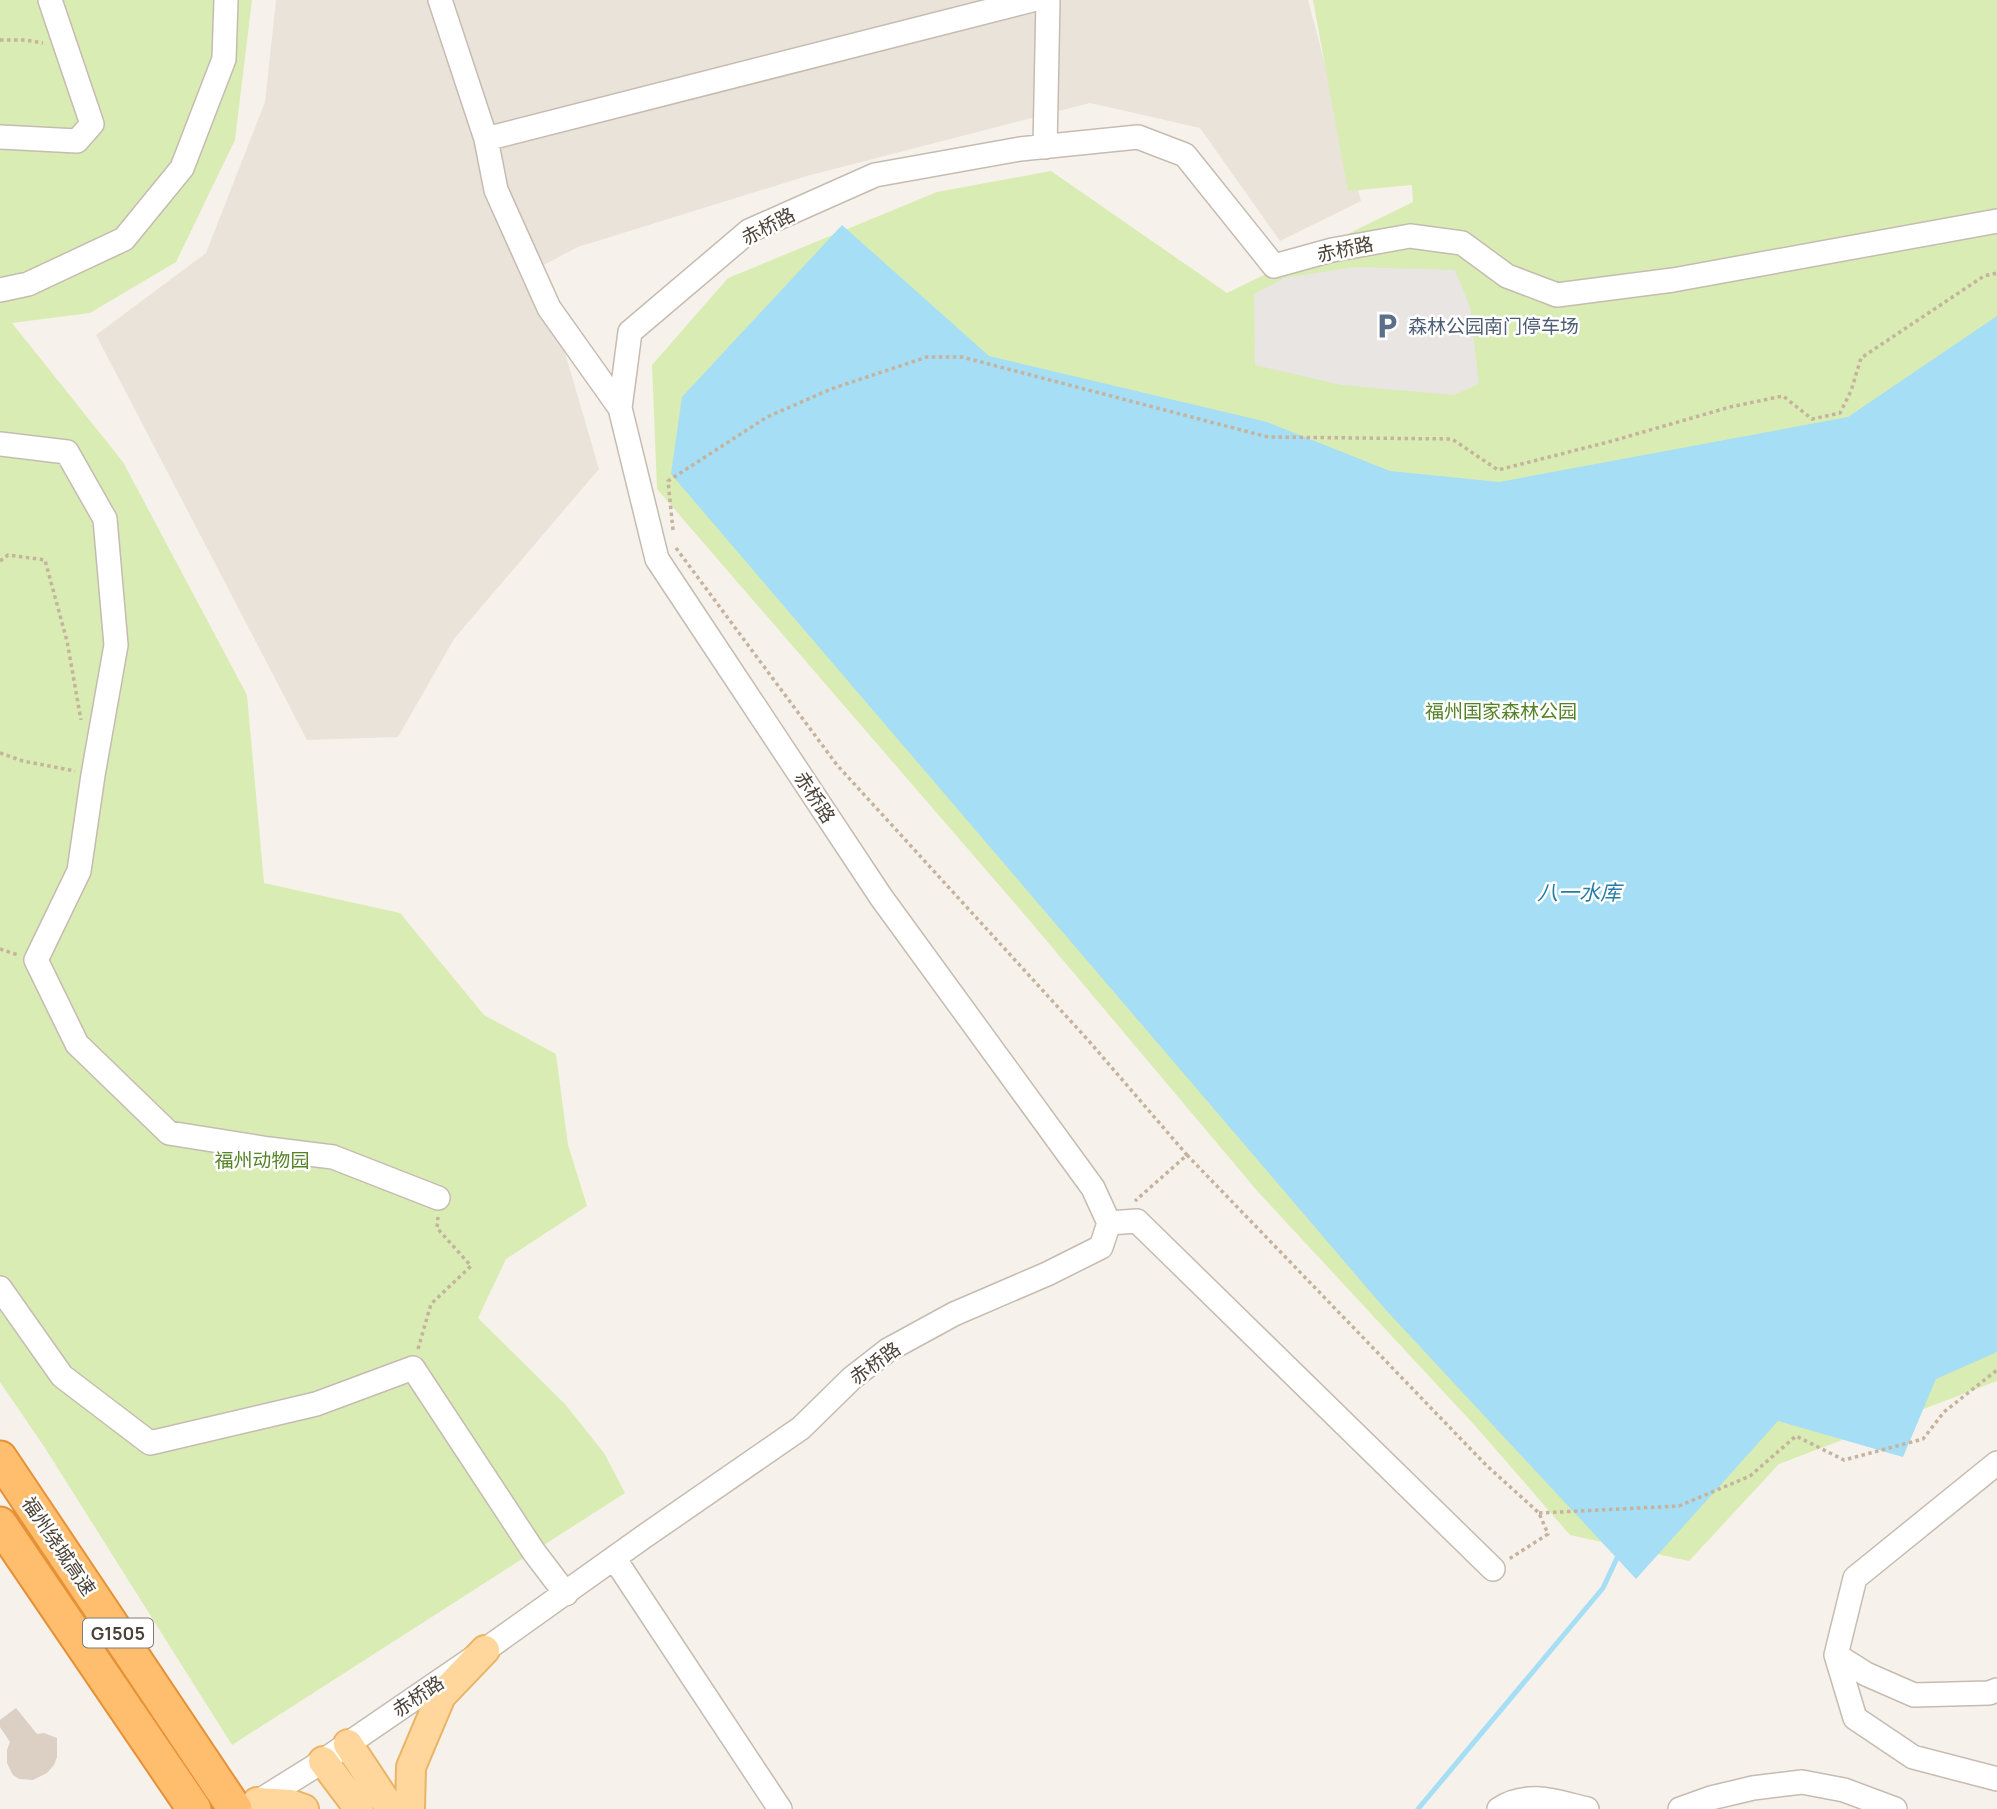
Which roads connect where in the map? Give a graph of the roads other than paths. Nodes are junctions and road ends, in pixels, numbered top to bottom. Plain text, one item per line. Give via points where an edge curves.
1 (50, 0) edge
2 (226, 0) edge
3 (439, 0) edge
4 (1032, 0) edge
5 (1048, 0) edge
6 (0, 137) edge
7 (486, 139) junction
8 (1045, 147) junction
9 (1997, 221) edge
10 (0, 290) edge
11 (620, 408) junction
12 (0, 444) edge
13 (438, 1198) road end
14 (1109, 1223) junction
15 (0, 1288) edge
16 (0, 1458) edge
17 (1997, 1463) edge
18 (0, 1524) edge
19 (614, 1558) junction
20 (1493, 1569) road end
21 (566, 1594) junction
22 (485, 1650) junction
23 (1836, 1655) junction
24 (1997, 1690) edge
25 (348, 1744) junction
26 (323, 1761) junction
27 (1997, 1779) edge
28 (246, 1807) edge
29 (194, 1809) edge
30 (304, 1809) edge
31 (359, 1809) edge
32 (391, 1809) edge
33 (410, 1809) edge
34 (780, 1809) edge
35 (1499, 1809) edge
36 (1587, 1809) edge
37 (1680, 1809) edge
38 (1895, 1809) edge

1 - 6 street via 92,124 77,141
2 - 10 street via 224,59 182,168 124,239 28,284
3 - 7 street
4 - 7 street
5 - 8 street
7 - 11 street via 496,190 549,308
8 - 9 street, 赤桥路 via 1138,137 1185,155 1274,266 1410,236 1462,243 1507,276 1557,295 1673,280
8 - 11 street, 赤桥路 via 875,176 750,231 630,332
11 - 14 street, 赤桥路 via 657,559 881,897 1093,1188
12 - 13 street via 67,452 105,519 116,645 79,871 36,960 76,1044 169,1133 333,1157
14 - 19 street, 赤桥路 via 1101,1247 954,1314 888,1350 802,1428
14 - 20 street via 1137,1221
15 - 21 street via 62,1376 150,1443 316,1404 413,1368
16 - 28 highway, 福州绕城高速 / G1505
17 - 23 street via 1855,1578
18 - 29 highway, 福州绕城高速 / G1505
19 - 21 street, 赤桥路
19 - 34 street
21 - 22 street, 赤桥路
22 - 25 street, 赤桥路
22 - 33 main road via 441,1696 411,1767
23 - 24 street via 1914,1695
23 - 27 street via 1855,1718 1913,1758
25 - 26 street, 赤桥路
25 - 32 main road
26 - 28 street, 赤桥路
26 - 31 main road
28 - 30 main road via 290,1804
35 - 36 street via 1530,1798
37 - 38 street via 1753,1788 1802,1782 1844,1790

